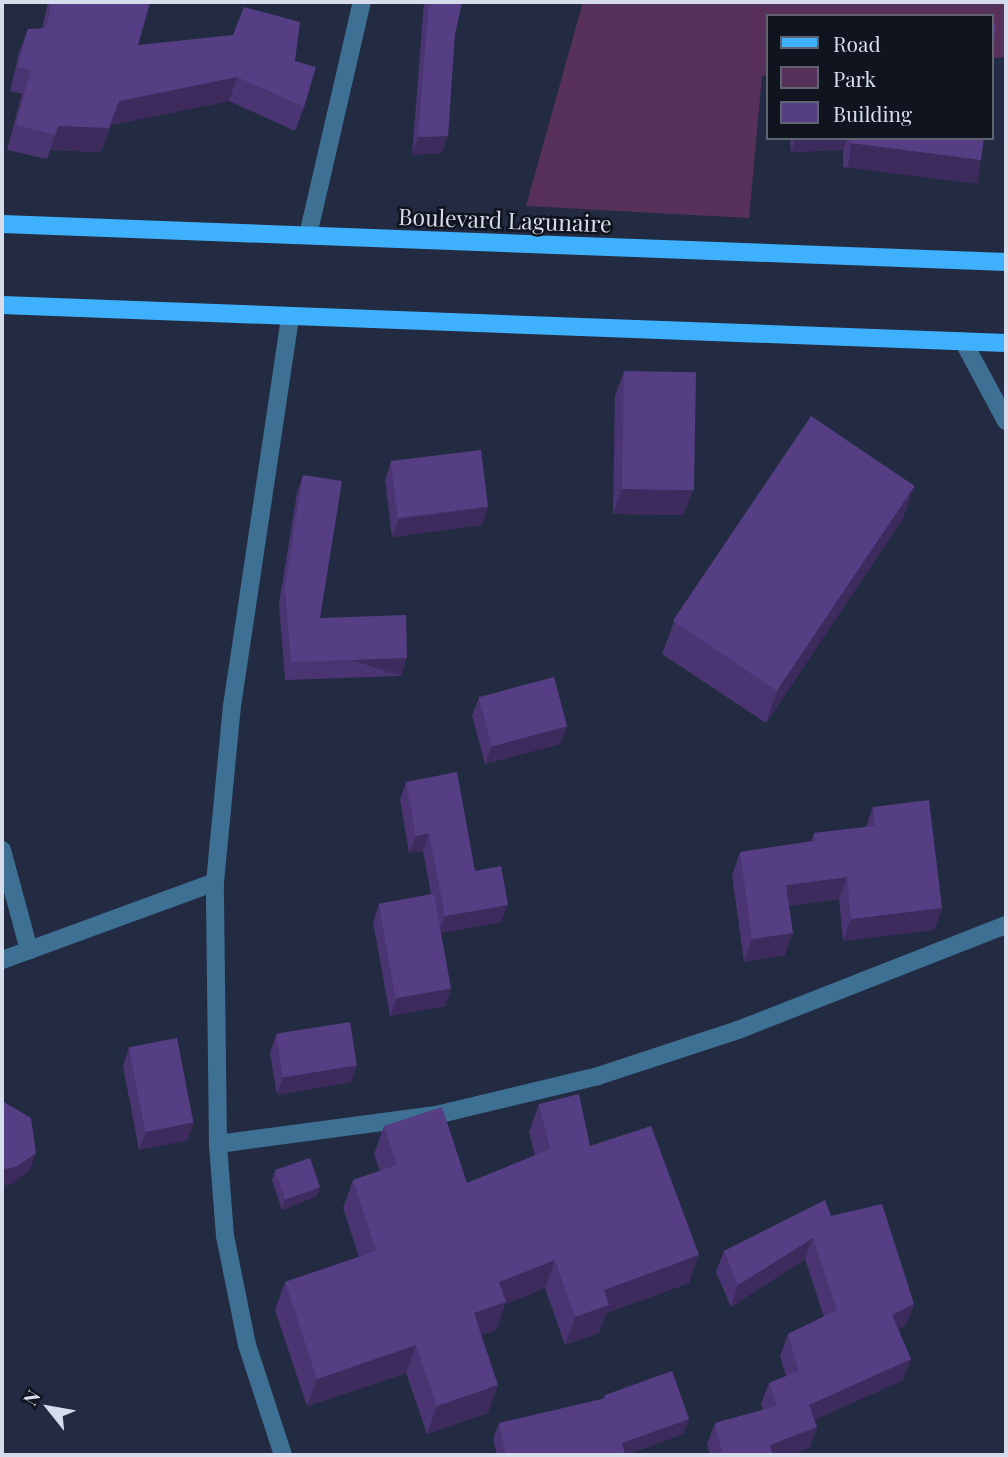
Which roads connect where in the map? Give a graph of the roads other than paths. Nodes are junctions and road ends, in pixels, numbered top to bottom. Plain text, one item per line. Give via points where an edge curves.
1 (362, 2) edge
2 (2, 224) edge
3 (308, 235) junction
4 (1006, 262) edge
5 (2, 305) edge
6 (290, 316) junction
7 (963, 341) junction
8 (1006, 343) edge
9 (1006, 421) edge
10 (2, 850) edge
11 (215, 882) junction
12 (1006, 925) edge
13 (29, 950) junction
14 (2, 960) edge
15 (218, 1144) junction
16 (283, 1455) edge

1 - 3 street
2 - 3 main road, Boulevard Lagunaire
3 - 4 main road, Boulevard Lagunaire
5 - 6 main road
6 - 7 main road
6 - 11 street via 232,706
7 - 8 main road
7 - 9 street
10 - 13 street
11 - 13 street
11 - 15 street
12 - 15 street via 737,1030 598,1076 436,1115
13 - 14 street
15 - 16 street via 225,1236 247,1345

